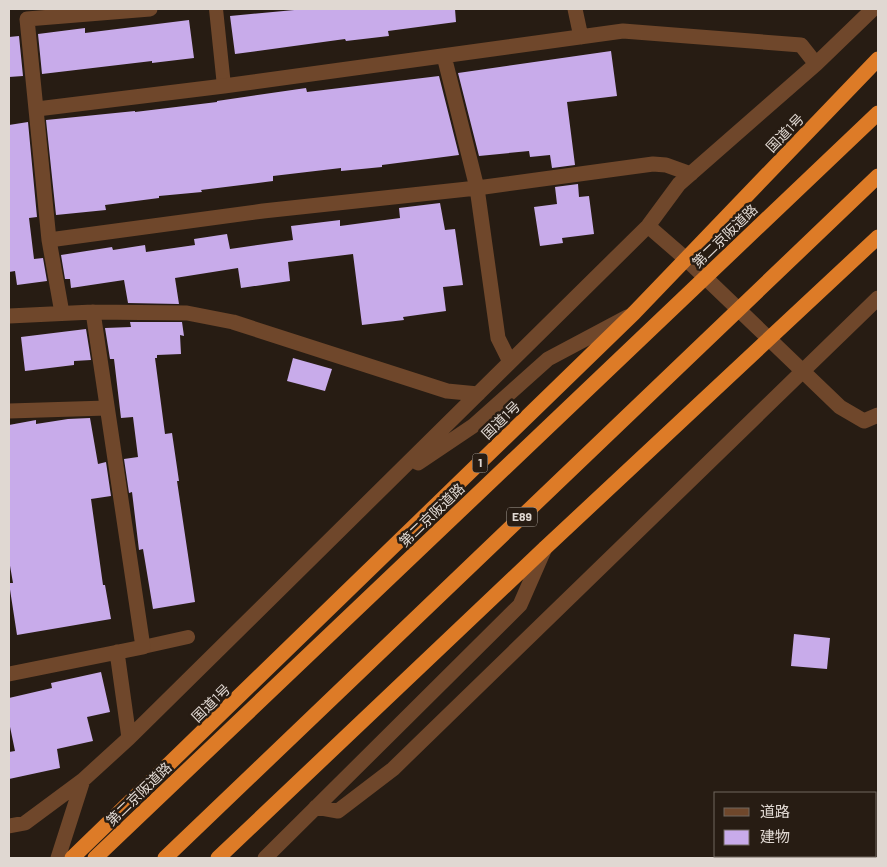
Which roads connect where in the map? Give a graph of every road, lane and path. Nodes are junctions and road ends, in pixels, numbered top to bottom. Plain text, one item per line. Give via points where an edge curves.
1 (150, 9) edge
2 (216, 9) edge
3 (575, 9) edge
4 (872, 9) edge
5 (581, 37) junction
6 (444, 56) junction
7 (878, 59) edge
8 (816, 64) junction
9 (224, 86) junction
10 (36, 109) junction
11 (878, 113) edge
12 (691, 174) junction
13 (878, 176) edge
14 (477, 188) junction
15 (648, 226) junction
16 (878, 237) edge
17 (49, 240) junction
18 (686, 259) junction
19 (878, 298) edge
20 (93, 312) junction
21 (634, 313) junction
22 (62, 314) junction
23 (9, 316) edge
24 (770, 338) junction
25 (510, 362) junction
26 (802, 371) junction
27 (478, 394) junction
28 (107, 408) junction
29 (9, 411) edge
30 (878, 415) edge
31 (386, 486) junction
32 (545, 548) junction
33 (188, 637) dead end
34 (143, 647) junction
35 (117, 652) junction
36 (9, 674) edge
37 (129, 738) junction
38 (83, 780) junction
39 (316, 807) junction
40 (9, 826) edge
41 (58, 858) edge
42 (72, 858) edge
43 (95, 858) edge
44 (165, 858) edge
45 (218, 858) edge
46 (265, 858) edge

1 - 10 street via 27,19
2 - 9 lane
3 - 5 street
4 - 8 street
5 - 6 street
5 - 8 street via 623,32 801,45
6 - 9 street
6 - 14 street
7 - 18 highway, 国道1号 / 1
8 - 12 street
9 - 10 street
10 - 17 street
11 - 43 highway, 第二京阪道路, bridge
12 - 14 street via 653,164
12 - 15 street
13 - 44 highway, E89, bridge
14 - 17 street via 263,211
14 - 25 street via 498,338
15 - 18 street
15 - 25 street
16 - 24 highway
17 - 22 street
18 - 21 highway, 国道1号 / 1
18 - 24 street
19 - 26 street
20 - 22 street
20 - 27 street via 187,314 233,322 447,391
20 - 28 street
21 - 31 street via 548,359 473,426
21 - 42 highway, 国道1号 / 1
22 - 23 street
24 - 26 street
24 - 32 highway
25 - 27 street
26 - 30 street via 840,407 864,421
26 - 39 street via 393,769 338,811
27 - 31 street
28 - 29 street
28 - 34 street
31 - 37 street
32 - 39 street via 520,605
32 - 45 highway
33 - 34 lane
34 - 35 street
35 - 36 street
35 - 37 street
37 - 38 street
38 - 40 street via 25,823
38 - 41 street
39 - 46 street

